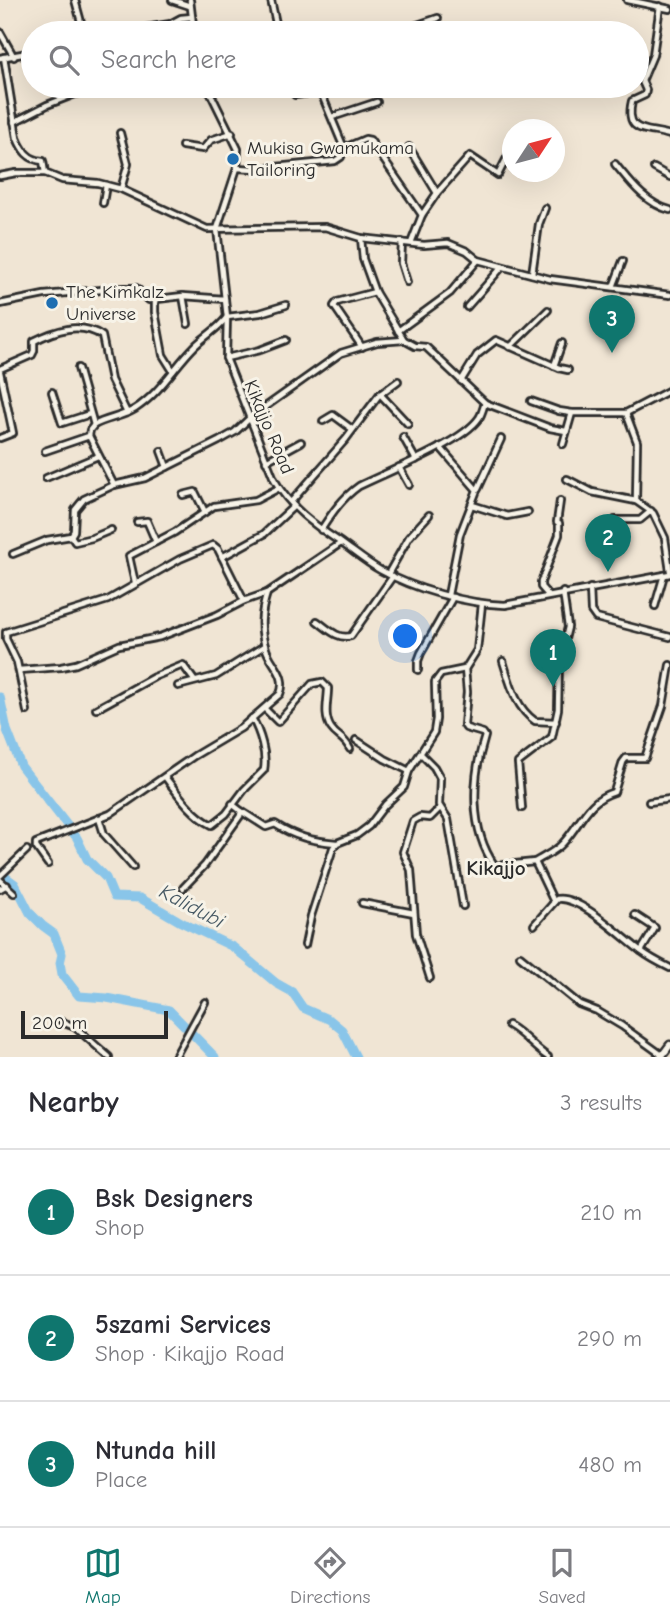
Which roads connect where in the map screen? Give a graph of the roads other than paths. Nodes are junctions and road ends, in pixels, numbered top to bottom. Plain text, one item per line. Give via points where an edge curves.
1 (75, 0) edge
2 (172, 0) edge
3 (271, 0) edge
4 (627, 0) edge
5 (190, 3) edge
6 (660, 6) junction
7 (670, 9) edge
8 (192, 17) junction
9 (438, 18) dead end
10 (81, 21) edge
11 (176, 21) edge
12 (192, 21) edge
13 (275, 21) edge
14 (429, 21) edge
15 (0, 33) edge
16 (21, 55) edge
17 (14, 57) junction
18 (2, 58) edge
19 (649, 64) edge
20 (65, 98) edge
21 (213, 98) edge
22 (322, 98) edge
23 (638, 98) edge
24 (377, 102) dead end
25 (332, 117) junction
26 (14, 122) junction
27 (232, 133) junction
28 (120, 134) dead end
29 (670, 135) edge
30 (182, 146) dead end
31 (409, 147) dead end
32 (344, 148) junction
33 (615, 164) dead end
34 (237, 167) junction
35 (502, 167) edge
36 (654, 168) dead end
37 (45, 173) junction
38 (0, 176) edge
39 (670, 177) edge
40 (106, 185) junction
41 (121, 189) junction
42 (437, 192) junction
43 (103, 203) dead end
44 (545, 208) dead end
45 (670, 210) edge
46 (422, 215) junction
47 (217, 229) junction
48 (361, 239) junction
49 (402, 242) junction
50 (411, 243) junction
51 (478, 260) junction
52 (623, 261) dead end
53 (502, 267) junction
54 (532, 274) junction
55 (407, 282) dead end
56 (613, 287) junction
57 (375, 292) junction
58 (670, 295) edge
59 (183, 296) junction
60 (225, 299) junction
61 (155, 300) junction
62 (0, 304) edge
63 (286, 304) dead end
64 (467, 307) dead end
65 (548, 310) dead end
66 (227, 317) junction
67 (188, 324) dead end
68 (398, 331) junction
69 (286, 340) dead end
70 (404, 340) junction
71 (562, 343) dead end
72 (510, 346) junction
73 (362, 347) junction
74 (226, 358) junction
75 (554, 366) junction
76 (78, 368) dead end
77 (568, 370) dead end
78 (0, 371) edge
79 (173, 371) junction
80 (398, 380) dead end
81 (461, 381) junction
82 (670, 390) edge
83 (52, 392) dead end
84 (380, 394) junction
85 (531, 401) dead end
86 (485, 403) junction
87 (127, 413) junction
88 (572, 413) junction
89 (626, 413) junction
90 (90, 414) junction
91 (251, 417) junction
92 (323, 421) dead end
93 (408, 424) dead end
94 (94, 425) junction
95 (352, 429) junction
96 (566, 431) junction
97 (89, 436) junction
98 (403, 437) dead end
99 (0, 439) edge
100 (501, 439) dead end
101 (301, 442) dead end
102 (563, 444) dead end
103 (440, 447) junction
104 (45, 451) dead end
105 (161, 452) dead end
106 (98, 456) junction
107 (416, 460) junction
108 (266, 461) junction
109 (167, 467) junction
110 (399, 467) junction
111 (46, 478) dead end
112 (567, 479) dead end
113 (114, 485) junction
114 (409, 485) dead end
115 (279, 488) junction
116 (477, 490) junction
117 (183, 495) dead end
118 (560, 501) dead end
119 (636, 501) junction
120 (292, 504) junction
121 (472, 505) junction
122 (651, 511) junction
123 (205, 512) junction
124 (528, 512) dead end
125 (429, 515) dead end
126 (615, 520) dead end
127 (137, 522) dead end
128 (111, 530) dead end
129 (321, 530) junction
130 (71, 536) junction
131 (156, 542) junction
132 (341, 543) junction
133 (13, 554) dead end
134 (222, 557) junction
135 (668, 574) edge
136 (390, 575) junction
137 (135, 583) junction
138 (590, 588) junction
139 (563, 592) junction
140 (267, 593) junction
141 (548, 595) junction
142 (451, 596) junction
143 (244, 601) junction
144 (482, 604) junction
145 (655, 606) dead end
146 (317, 621) dead end
147 (670, 637) edge
148 (264, 646) junction
149 (503, 661) dead end
150 (670, 665) edge
151 (464, 669) junction
152 (19, 670) junction
153 (418, 670) dead end
154 (194, 680) junction
155 (178, 686) dead end
156 (96, 709) dead end
157 (265, 709) junction
158 (27, 711) dead end
159 (252, 719) junction
160 (556, 722) junction
161 (356, 740) dead end
162 (350, 749) dead end
163 (421, 754) junction
164 (409, 771) junction
165 (164, 777) junction
166 (670, 799) edge
167 (649, 802) dead end
168 (232, 804) junction
169 (440, 808) junction
170 (522, 808) dead end
171 (241, 811) junction
172 (99, 818) junction
173 (337, 843) junction
174 (27, 850) dead end
175 (534, 862) junction
176 (48, 864) dead end
177 (134, 866) dead end
178 (1, 876) edge
179 (7, 886) junction
180 (183, 888) dead end
181 (0, 889) edge
182 (14, 893) dead end
183 (554, 902) junction
184 (362, 903) dead end
185 (463, 906) dead end
186 (414, 913) junction
187 (635, 915) dead end
188 (534, 925) dead end
189 (305, 945) dead end
190 (641, 951) junction
191 (520, 956) dead end
192 (670, 968) edge
193 (430, 978) dead end
194 (205, 1002) dead end
195 (62, 1022) dead end
196 (508, 1025) dead end
197 (670, 1045) edge
198 (662, 1056) edge
199 (109, 1057) edge
200 (175, 1057) edge
201 (548, 1057) edge

1 - 10 street
2 - 5 street
3 - 13 street
4 - 6 street
5 - 8 street
6 - 7 street
6 - 19 street
8 - 11 street
8 - 12 street
9 - 14 street
15 - 17 street
16 - 17 street
17 - 18 street
18 - 26 street
20 - 26 street
21 - 27 street, Kikajjo Road
22 - 25 street
23 - 29 street via 632,101 632,122 644,132
24 - 25 street
25 - 32 street
26 - 37 street via 21,148 30,158 43,160
27 - 30 street via 211,140 204,149
27 - 34 street, Kikajjo Road
28 - 41 street via 128,164
31 - 42 street
32 - 34 street via 335,161
32 - 46 street via 370,140
33 - 45 street via 636,189
34 - 47 street, Kikajjo Road
35 - 42 street via 498,175 470,156
36 - 39 street
37 - 38 street
37 - 40 street via 62,180
40 - 41 street
40 - 43 street
41 - 47 street via 190,223
42 - 46 street
44 - 54 street
46 - 50 street
47 - 48 street via 325,227
47 - 60 street, Kikajjo Road
48 - 49 street
48 - 57 street
49 - 50 street
49 - 55 street via 401,263
50 - 51 street via 458,245
51 - 53 street
51 - 68 street via 450,293
52 - 56 street
53 - 54 street
53 - 64 street
54 - 56 street
56 - 58 street
57 - 68 street
57 - 73 street via 334,306
59 - 60 street
59 - 61 street
59 - 67 street
60 - 66 street, Kikajjo Road
61 - 62 street via 145,299 136,288 124,288
61 - 79 street via 163,355
63 - 66 street
65 - 72 street
66 - 74 street, Kikajjo Road
66 - 79 street
68 - 70 street
69 - 74 street
70 - 73 street
70 - 81 street via 426,347
71 - 75 street
72 - 75 street
72 - 81 street via 496,340 477,355
73 - 91 street via 341,353
74 - 91 street, Kikajjo Road
75 - 77 street
76 - 90 street
78 - 87 street via 32,355 34,341 45,334 69,328 97,332 102,336 111,380
78 - 99 street via 13,433
79 - 87 street via 150,398
80 - 84 street
81 - 86 street
82 - 89 street
83 - 90 street via 62,424
84 - 93 street
84 - 95 street
85 - 88 street
86 - 96 street
86 - 103 street via 477,421
87 - 94 street
88 - 89 street
88 - 96 street
89 - 119 street via 636,442
90 - 94 street
91 - 108 street, Kikajjo Road
91 - 109 street via 234,432
92 - 95 street via 333,415
94 - 97 street
95 - 120 street
96 - 102 street
97 - 104 street
97 - 106 street
98 - 107 street
100 - 116 street
101 - 108 street
103 - 107 street
103 - 116 street
105 - 109 street
106 - 111 street
106 - 113 street
107 - 110 street
108 - 115 street, Kikajjo Road
109 - 113 street
110 - 114 street
110 - 129 street via 349,493
112 - 119 street via 592,492
113 - 130 street via 77,505
115 - 120 street, Kikajjo Road
115 - 123 street via 265,497 221,503
116 - 121 street
117 - 123 street via 195,492
118 - 141 street via 559,535 541,582
119 - 122 street
120 - 129 street, Kikajjo Road
120 - 134 street via 264,534
121 - 124 street via 507,516
121 - 142 street via 460,534
122 - 126 street via 640,520
122 - 135 street via 665,538
123 - 131 street
125 - 136 street via 409,537
127 - 131 street via 147,521
128 - 130 street via 75,542
129 - 132 street, Kikajjo Road
130 - 133 street
131 - 137 street via 129,556
132 - 136 street, Kikajjo Road
132 - 140 street
134 - 137 street via 215,546 207,546
134 - 143 street
135 - 138 street, Kikajjo Road
135 - 145 street
136 - 142 street, Kikajjo Road
136 - 146 street via 351,636 337,635
137 - 152 street via 108,600 6,632
138 - 139 street, Kikajjo Road
138 - 147 street via 590,611 596,618
139 - 141 street, Kikajjo Road
139 - 160 street via 568,627 559,663
140 - 143 street
140 - 148 street via 260,619
141 - 144 street, Kikajjo Road via 505,605
142 - 144 street, Kikajjo Road
142 - 153 street via 421,653
143 - 152 street via 160,637 119,645 76,664
144 - 151 street via 477,650
148 - 154 street via 222,673
148 - 157 street via 281,675 283,688
149 - 160 street via 524,712 535,721
150 - 175 street via 663,706 645,758 626,758 614,792 584,812 562,844
151 - 163 street via 441,674 435,682 436,725
151 - 175 street via 464,727 485,737 474,790 482,838 495,866
152 - 158 street
154 - 155 street
154 - 156 street via 183,665
157 - 159 street
157 - 162 street via 278,722 312,684 322,682 328,688 329,724
159 - 165 street
159 - 168 street via 265,766
160 - 170 street via 553,736 519,763
161 - 164 street
163 - 164 street
163 - 169 street via 440,778
164 - 173 street via 404,787 369,826
165 - 168 street via 194,812 212,825
165 - 172 street
166 - 167 street
168 - 171 street
169 - 185 street via 448,819
169 - 186 street via 432,817 413,821 405,840
171 - 173 street via 266,827 275,824 314,842
171 - 180 street via 205,865
172 - 176 street via 36,844
172 - 177 street via 104,834
173 - 189 street via 328,858
174 - 178 street
175 - 183 street
178 - 179 street
179 - 181 street
179 - 182 street
183 - 188 street
183 - 190 street via 567,899
184 - 186 street
186 - 193 street via 415,934
187 - 190 street via 655,928
190 - 192 street
191 - 198 street via 579,1004 622,1026
194 - 200 street
195 - 199 street via 75,1027
196 - 201 street
197 - 198 street

